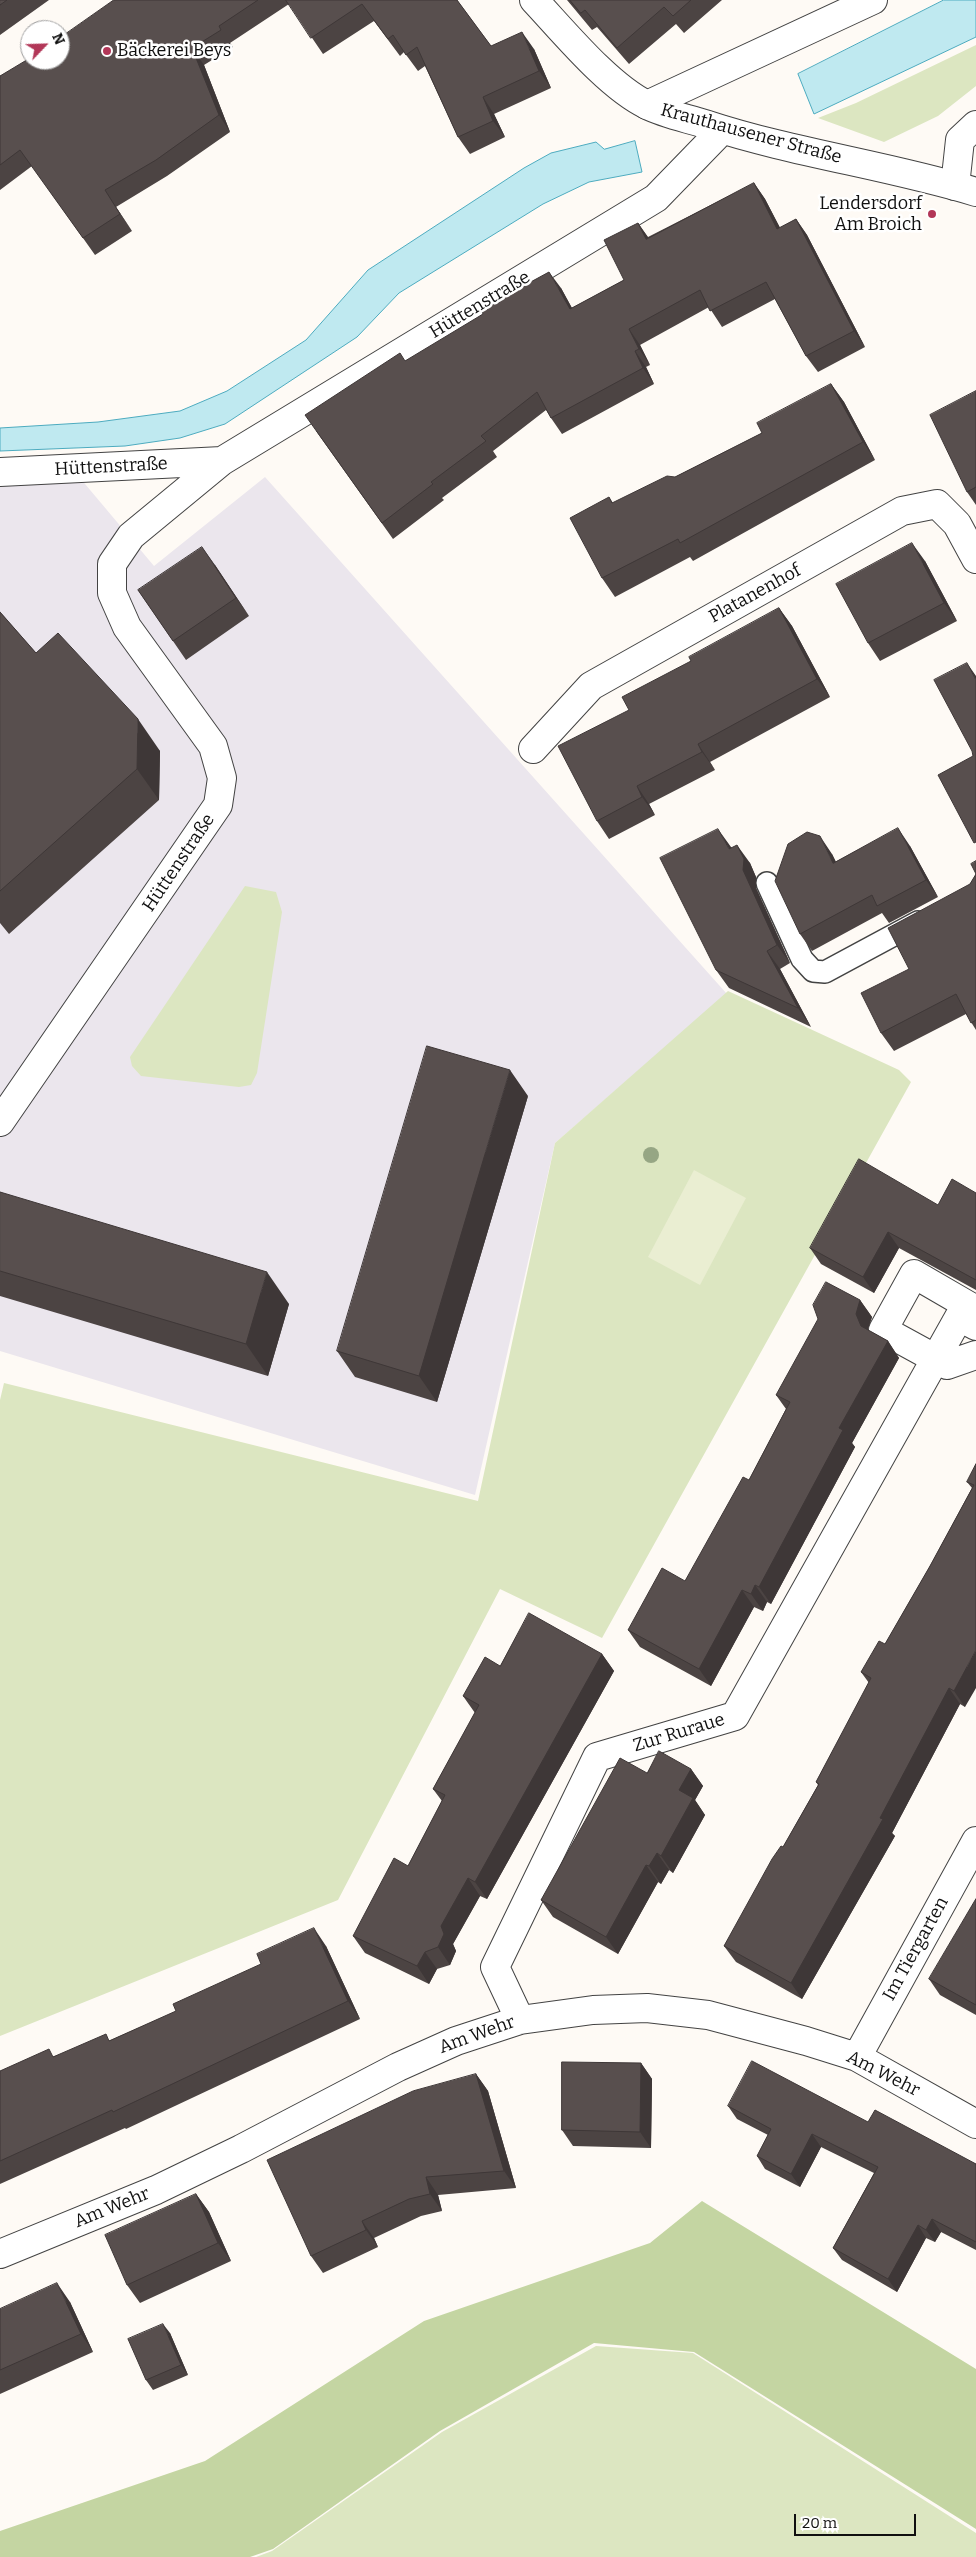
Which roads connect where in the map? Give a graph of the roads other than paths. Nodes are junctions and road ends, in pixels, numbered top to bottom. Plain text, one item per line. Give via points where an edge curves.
1 (534, 0) edge
2 (873, 0) edge
3 (647, 105) junction
4 (976, 125) edge
5 (722, 130) junction
6 (969, 184) edge
7 (222, 461) junction
8 (0, 472) edge
9 (976, 559) edge
10 (533, 749) dead end
11 (767, 883) dead end
12 (932, 915) edge
13 (0, 1122) edge
14 (976, 1310) edge
15 (976, 1326) edge
16 (976, 1355) edge
17 (935, 1359) junction
18 (976, 1841) edge
19 (520, 2020) junction
20 (857, 2057) junction
21 (976, 2124) edge
22 (0, 2254) edge

1 - 3 street, Krauthausener Straße via 590,60
2 - 3 street
3 - 5 street, Krauthausener Straße
4 - 6 street via 960,140
5 - 6 street, Krauthausener Straße via 786,147
5 - 7 street, Hüttenstraße via 656,198
7 - 8 street, Hüttenstraße
7 - 13 street, Hüttenstraße via 131,536 112,564 112,593 127,627 213,746 222,778 218,805
9 - 10 street, Platanenhof via 957,524 937,504 902,511 591,686
11 - 12 lane via 802,959 813,971 825,972
14 - 17 street via 914,1274 883,1330
15 - 17 street, Zur Ruraue via 959,1317
16 - 17 street via 947,1365
17 - 19 street, Zur Ruraue via 734,1716 596,1757 495,1967
18 - 20 street, Im Tiergarten
19 - 20 street, Am Wehr via 593,2010 664,2010 708,2015 759,2027
19 - 22 street, Am Wehr via 456,2041 398,2067 156,2190
20 - 21 street, Am Wehr

